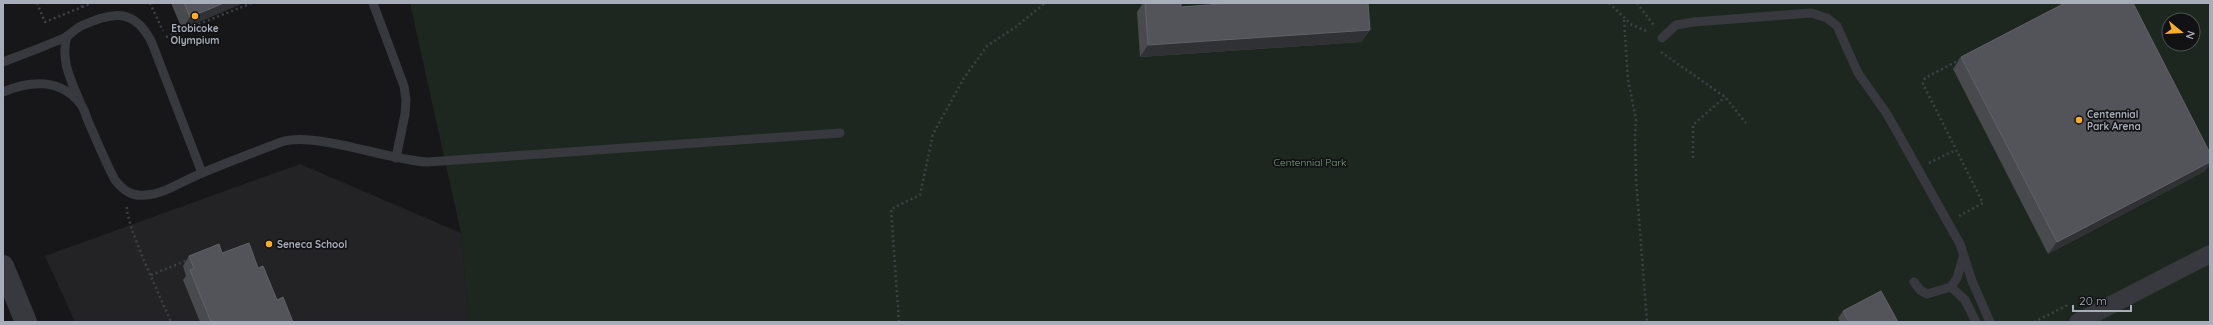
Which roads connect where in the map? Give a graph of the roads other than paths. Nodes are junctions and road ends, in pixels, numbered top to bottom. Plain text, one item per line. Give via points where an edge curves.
1 (373, 3) edge
2 (67, 36) junction
3 (1662, 38) road end
4 (3, 62) edge
5 (3, 92) edge
6 (80, 102) junction
7 (840, 133) dead end
8 (396, 158) junction
9 (202, 173) junction
10 (2210, 254) edge
11 (1963, 257) junction
12 (3, 266) edge
13 (1914, 282) dead end
14 (1951, 288) junction
15 (26, 322) edge
16 (1976, 322) edge
17 (1990, 322) edge
18 (2078, 322) edge

1 - 8 lane via 404,86 406,100
2 - 4 lane
2 - 6 lane via 64,59
2 - 9 lane via 81,26 111,16 130,17 138,21 152,43
3 - 11 lane via 1676,25 1694,22 1811,13 1827,18 1836,26 1858,73 1887,114 1918,168 1960,244
5 - 6 lane via 29,83 49,84
6 - 9 lane via 115,180 128,192 137,195 153,194
7 - 8 lane via 427,162
8 - 9 lane via 306,140 283,142
10 - 18 street
11 - 14 lane
11 - 17 lane
12 - 15 street
13 - 14 lane via 1927,294
14 - 16 lane via 1965,300

